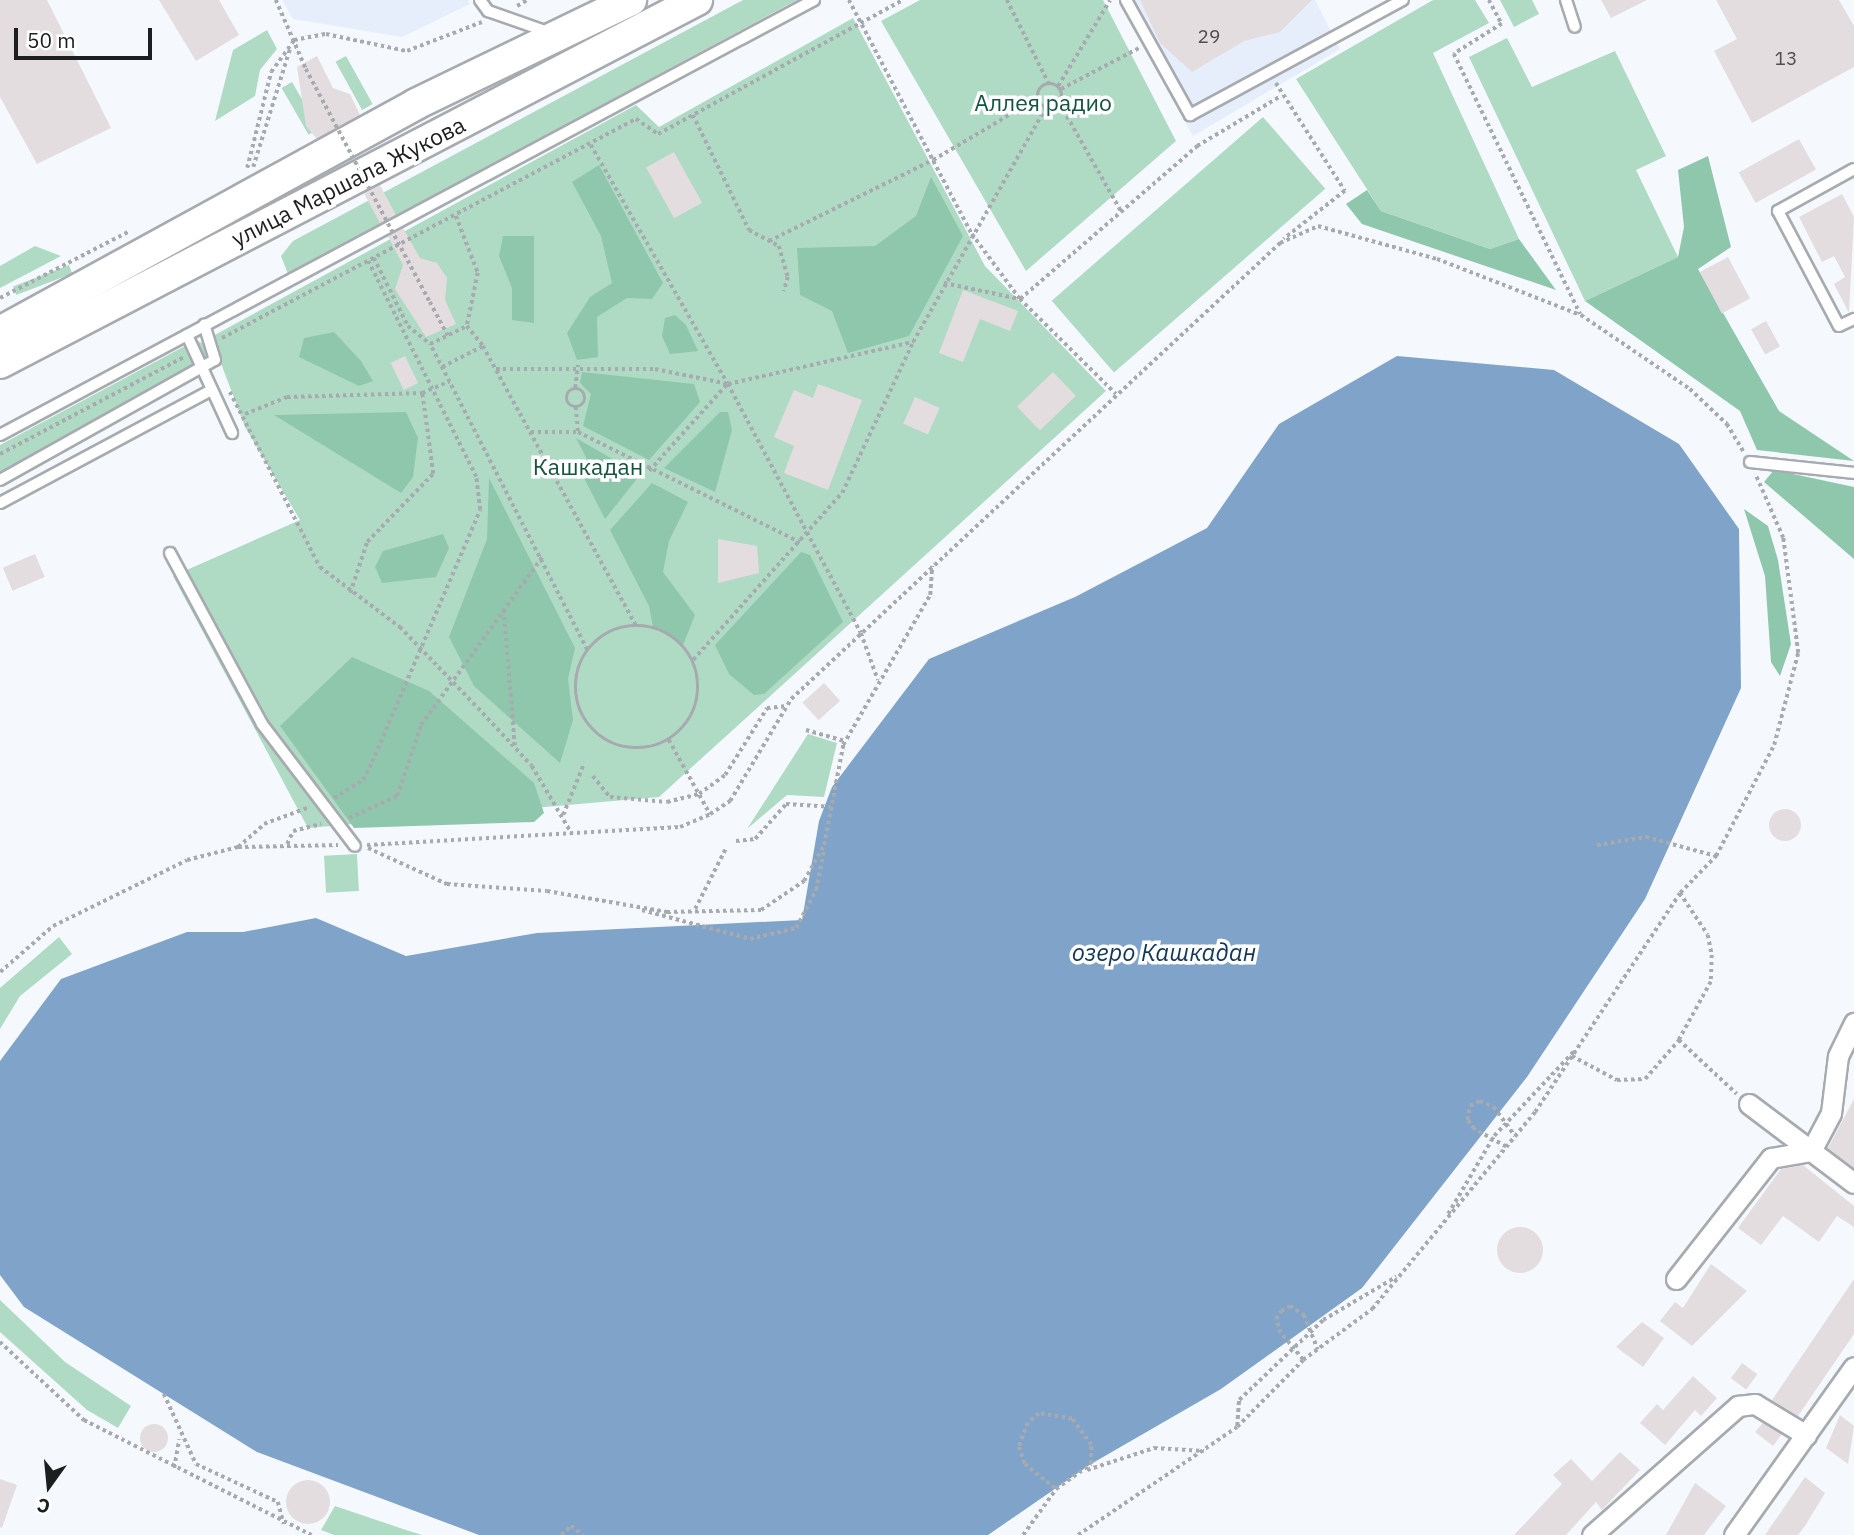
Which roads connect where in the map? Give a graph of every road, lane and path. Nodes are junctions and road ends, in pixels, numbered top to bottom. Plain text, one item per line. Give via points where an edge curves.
1 (276, 0) edge
2 (480, 0) edge
3 (527, 0) edge
4 (631, 0) edge
5 (697, 0) edge
6 (814, 0) edge
7 (849, 0) edge
8 (903, 0) edge
9 (1007, 0) edge
10 (1110, 0) edge
11 (1126, 0) edge
12 (1403, 0) edge
13 (1489, 0) edge
14 (1566, 0) edge
15 (499, 15) junction
16 (860, 22) junction
17 (1576, 27) dead end
18 (562, 37) junction
19 (294, 40) junction
20 (1149, 43) junction
21 (1049, 84) junction
22 (1059, 88) junction
23 (1038, 98) junction
24 (1060, 104) junction
25 (1046, 107) junction
26 (693, 115) junction
27 (592, 145) junction
28 (933, 160) junction
29 (1854, 169) edge
30 (248, 173) dead end
31 (1121, 211) junction
32 (457, 216) junction
33 (136, 228) dead end
34 (972, 234) junction
35 (769, 241) junction
36 (1280, 243) junction
37 (374, 258) junction
38 (368, 261) junction
39 (944, 283) junction
40 (784, 292) dead end
41 (0, 298) edge
42 (1020, 299) junction
43 (1581, 315) junction
44 (1854, 319) edge
45 (204, 325) junction
46 (467, 326) junction
47 (0, 332) edge
48 (187, 335) junction
49 (448, 336) junction
50 (912, 342) junction
51 (210, 344) junction
52 (430, 344) junction
53 (482, 346) junction
54 (195, 352) junction
55 (0, 363) edge
56 (578, 365) junction
57 (443, 367) junction
58 (202, 368) junction
59 (496, 369) junction
60 (450, 382) junction
61 (728, 383) junction
62 (226, 385) dead end
63 (434, 388) junction
64 (575, 389) junction
65 (212, 390) junction
66 (422, 393) junction
67 (1116, 394) junction
68 (576, 407) junction
69 (244, 415) junction
70 (531, 432) junction
71 (578, 432) junction
72 (232, 433) dead end
73 (0, 435) edge
74 (0, 454) edge
75 (1750, 462) junction
76 (649, 471) junction
77 (1854, 473) edge
78 (0, 480) edge
79 (0, 503) edge
80 (806, 537) junction
81 (800, 542) junction
82 (170, 553) dead end
83 (542, 557) junction
84 (932, 566) junction
85 (349, 593) junction
86 (504, 608) junction
87 (636, 625) junction
88 (861, 633) junction
89 (587, 650) junction
90 (420, 651) junction
91 (693, 660) junction
92 (878, 681) junction
93 (453, 682) junction
94 (787, 706) junction
95 (806, 730) dead end
96 (669, 740) junction
97 (845, 741) junction
98 (515, 748) junction
99 (584, 763) dead end
100 (593, 776) dead end
101 (698, 794) junction
102 (318, 804) junction
103 (834, 807) junction
104 (710, 814) junction
105 (563, 816) junction
106 (332, 821) junction
107 (572, 834) junction
108 (736, 841) dead end
109 (287, 844) junction
110 (824, 845) junction
111 (1597, 845) dead end
112 (359, 846) junction
113 (238, 847) junction
114 (726, 848) dead end
115 (1716, 856) junction
116 (1680, 893) junction
117 (634, 907) junction
118 (694, 910) junction
119 (0, 972) edge
120 (1854, 1023) edge
121 (1679, 1040) junction
122 (1579, 1046) junction
123 (1573, 1056) junction
124 (1749, 1104) joint
125 (1504, 1125) junction
126 (1494, 1136) junction
127 (1515, 1136) junction
128 (1506, 1147) junction
129 (1811, 1151) junction
130 (1854, 1183) edge
131 (1444, 1221) junction
132 (1401, 1274) junction
133 (1676, 1279) dead end
134 (1309, 1333) junction
135 (0, 1342) edge
136 (1296, 1346) junction
137 (1318, 1349) junction
138 (1303, 1360) junction
139 (1854, 1367) edge
140 (164, 1394) dead end
141 (1237, 1427) junction
142 (1806, 1435) junction
143 (179, 1437) junction
144 (1204, 1451) junction
145 (174, 1468) junction
146 (1087, 1470) junction
147 (1056, 1489) junction
148 (284, 1524) junction
149 (312, 1535) edge
150 (561, 1535) edge
151 (583, 1535) edge
152 (1023, 1535) edge
153 (1078, 1535) edge
154 (1592, 1535) edge
155 (1734, 1535) edge

1 - 19 path
2 - 15 lane
3 - 15 path
4 - 18 main road, улица Маршала Жукова
5 - 55 main road, улица Маршала Жукова
6 - 45 lane
7 - 16 path
8 - 16 path
9 - 21 path
10 - 22 path
11 - 20 lane
12 - 20 lane via 1190,116
13 - 43 path via 1502,24 1454,54
14 - 17 lane
15 - 18 lane
15 - 19 path via 407,51 326,34
16 - 26 path
16 - 28 path
18 - 47 main road, улица Маршала Жукова via 416,104
19 - 30 path via 276,77
19 - 49 path, bridge
20 - 22 path
21 - 22 path
21 - 23 path
22 - 24 path
23 - 25 path
23 - 28 path
24 - 25 path
24 - 31 path
25 - 34 path
26 - 27 path via 658,134 636,119
26 - 35 path via 749,230
27 - 32 path
27 - 61 path
28 - 34 path
28 - 35 path
29 - 44 lane via 1778,211 1839,326
31 - 36 path via 1197,146 1281,96 1345,191
31 - 42 path
32 - 37 path
32 - 46 path via 477,264
33 - 41 path
34 - 39 path
34 - 42 path
35 - 40 path via 779,246 788,277
36 - 43 path via 1318,226 1356,232
36 - 67 path
37 - 38 path
37 - 52 path via 408,326
38 - 51 path
38 - 63 path
39 - 42 path
39 - 50 path
42 - 67 path
43 - 75 path via 1690,389 1727,424
45 - 48 lane
45 - 51 lane
46 - 49 path
46 - 53 path
48 - 54 lane
48 - 73 lane
49 - 52 path
50 - 61 path
50 - 80 path via 842,493
51 - 58 lane via 215,360
52 - 57 path
53 - 57 path
53 - 59 path
54 - 58 lane
54 - 74 path
56 - 59 path
56 - 61 path via 656,369
56 - 64 path
57 - 60 path
58 - 65 lane
58 - 78 lane
59 - 70 path
60 - 63 path
60 - 83 path
61 - 76 path
61 - 80 path
62 - 69 path
63 - 66 path
63 - 90 path via 476,477 480,510
64 - 68 path via 567,400
64 - 68 path via 585,397
65 - 72 lane
65 - 79 lane
66 - 69 path via 288,397
66 - 85 path via 433,474 367,542
67 - 84 path
68 - 71 path
69 - 85 path via 320,567
70 - 71 path
70 - 87 path
71 - 76 path
75 - 77 lane
75 - 115 path via 1783,538 1798,653 1773,746
76 - 81 path
80 - 81 path
80 - 88 path
81 - 91 path
82 - 102 lane via 262,724
83 - 86 path
83 - 89 path
84 - 88 path
84 - 92 path via 930,595
85 - 90 path via 400,627
86 - 93 path
86 - 98 path
87 - 89 path via 601,637
87 - 91 path via 669,634
88 - 92 path
88 - 94 path
89 - 96 path via 577,694 598,734 633,748
90 - 93 path
90 - 102 path via 363,780
91 - 96 path via 695,713
92 - 97 path
93 - 98 path
93 - 106 path via 412,743 397,796 368,815
94 - 101 path via 767,708 725,775
94 - 104 path via 730,801
95 - 97 path
96 - 101 path
97 - 103 path
98 - 105 path
99 - 105 path
100 - 101 path via 610,796 667,802
101 - 104 path
102 - 106 lane
102 - 113 path via 264,824
103 - 108 path via 786,804 755,839
103 - 110 path
104 - 107 path via 680,827
105 - 107 path
106 - 109 path via 293,831
106 - 112 lane
107 - 112 path
109 - 112 path
109 - 113 path
110 - 117 path via 816,890 796,928 750,939
110 - 118 path via 804,881 761,910
111 - 115 path via 1646,837
112 - 117 path via 447,884 547,891
113 - 119 path via 187,860 52,926
114 - 118 path
115 - 116 path
116 - 121 path via 1708,935 1712,955 1711,982
116 - 122 path
117 - 118 path
120 - 129 street via 1838,1056 1831,1113
121 - 123 path via 1645,1079 1617,1080
121 - 124 path
122 - 123 path
122 - 125 path
123 - 127 path
124 - 129 street
125 - 126 path
125 - 126 path via 1494,1107 1480,1101 1470,1106 1467,1120
125 - 127 path
126 - 128 path
126 - 131 path
127 - 128 path
128 - 131 path
129 - 130 street
129 - 133 street via 1771,1158
131 - 132 path
132 - 134 path
132 - 137 path via 1372,1309
134 - 136 path
134 - 136 path via 1297,1309 1281,1311 1276,1319 1280,1333
134 - 137 path
135 - 145 path via 84,1420
136 - 138 path
136 - 141 path via 1239,1400
137 - 138 path
138 - 141 path
139 - 142 street
140 - 143 path
141 - 144 path
142 - 154 street via 1755,1404 1738,1406
142 - 155 street
143 - 145 path
143 - 148 path via 196,1464 278,1502
144 - 146 path via 1154,1448
144 - 153 path
145 - 148 path
146 - 147 path
146 - 147 path via 1091,1445 1082,1430 1072,1419 1039,1414 1028,1423 1020,1447 1024,1464
147 - 152 path
148 - 149 path
150 - 151 path via 571,1526

